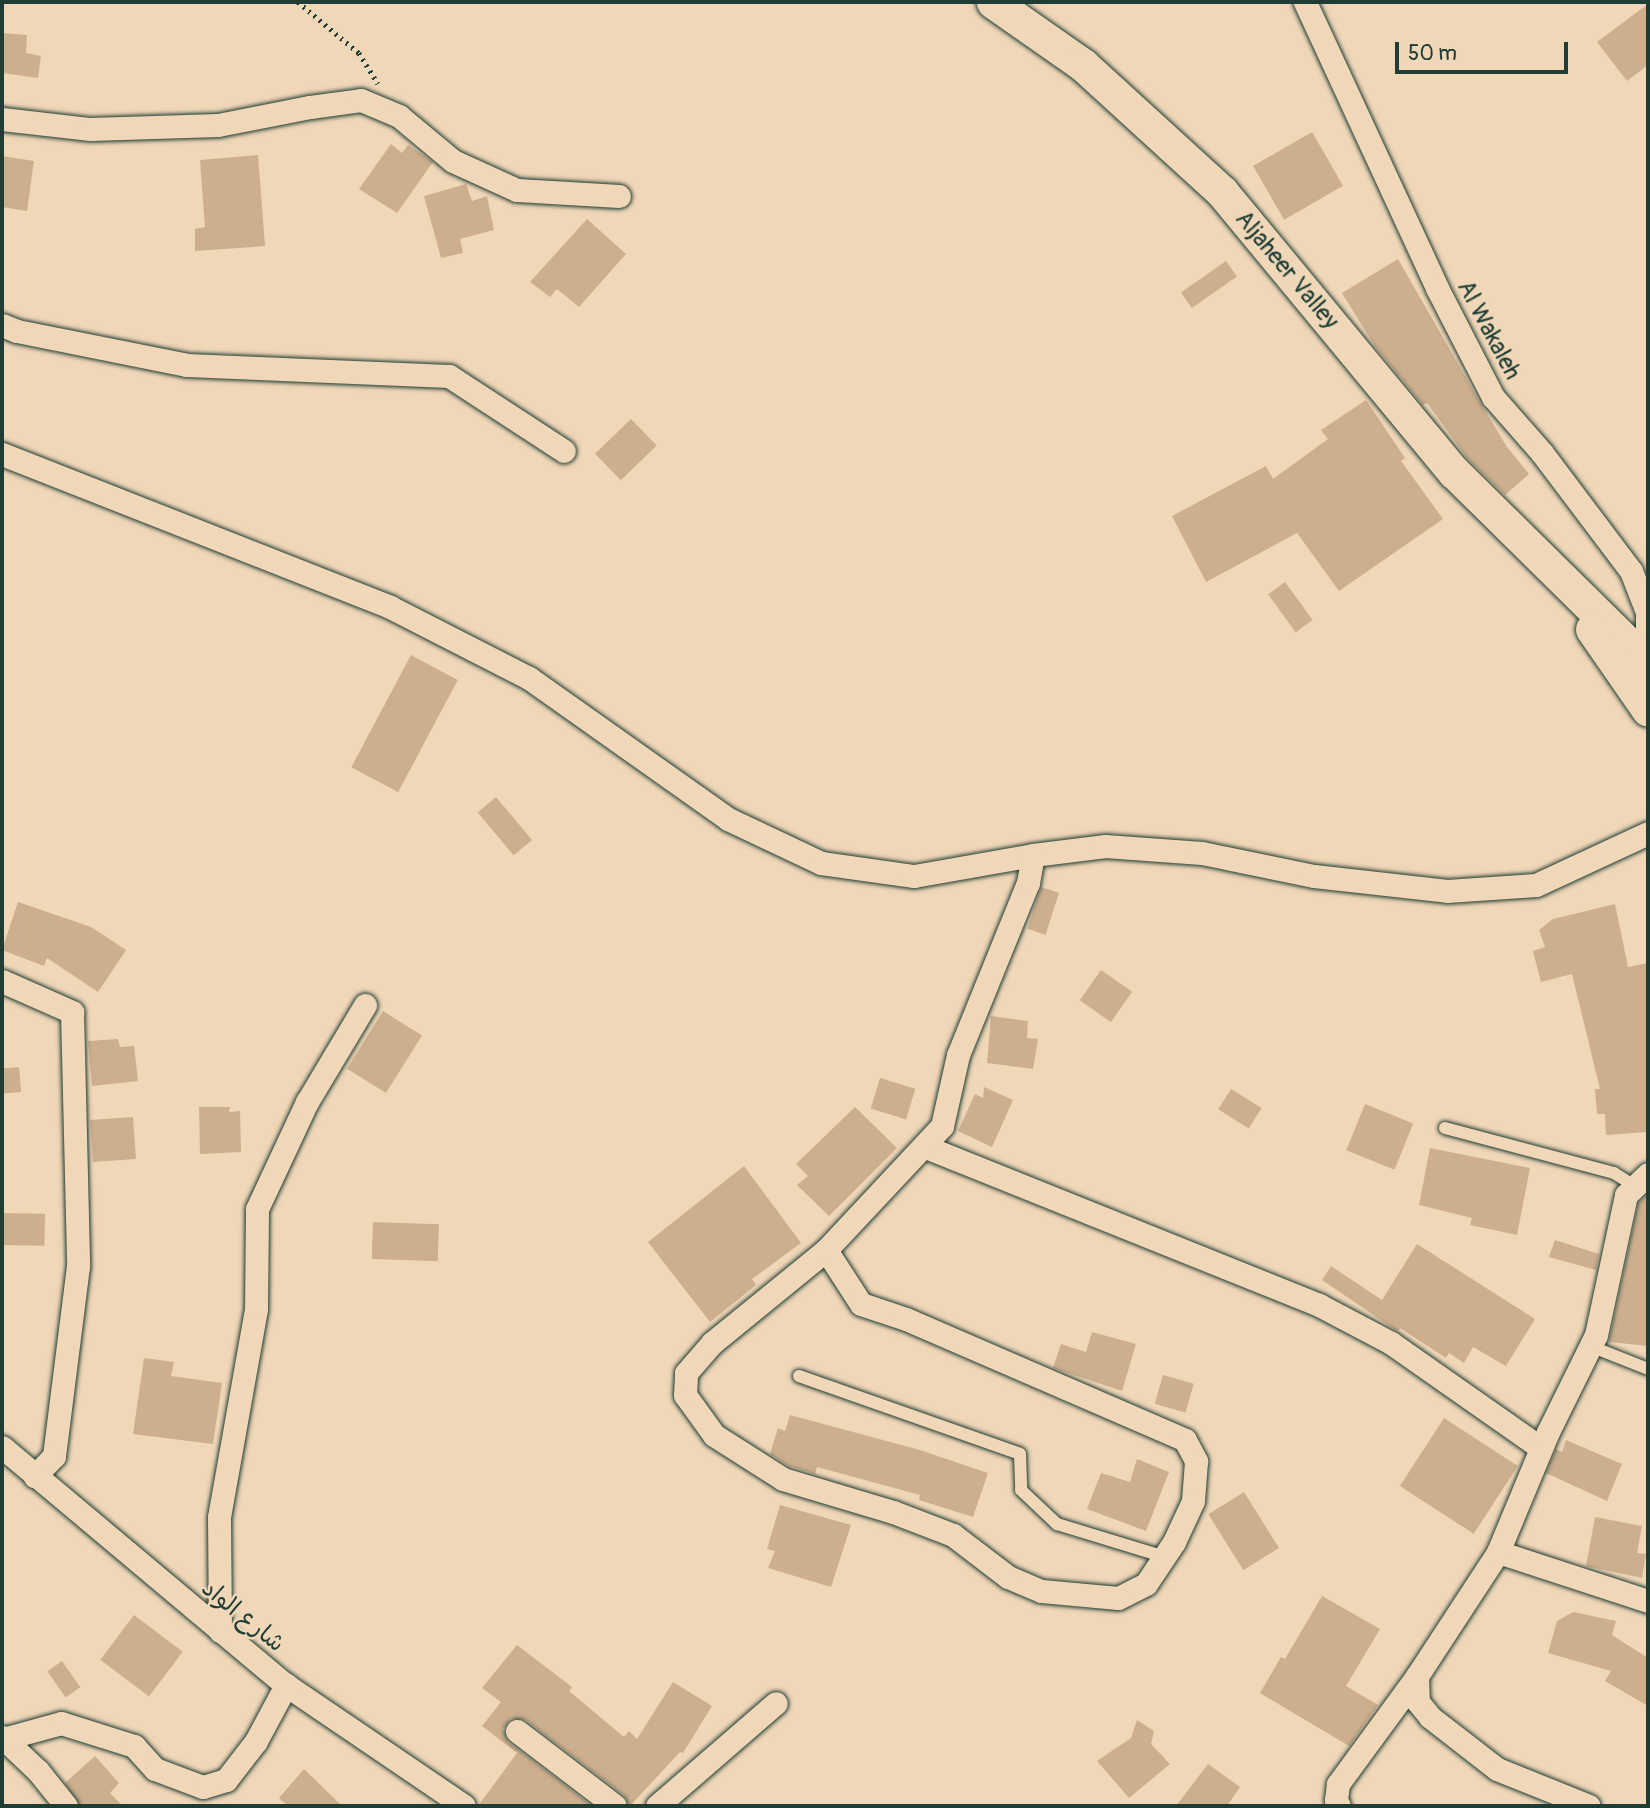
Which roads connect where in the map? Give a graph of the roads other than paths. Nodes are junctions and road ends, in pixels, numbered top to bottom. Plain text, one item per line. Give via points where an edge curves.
1 (993, 2) edge
2 (1305, 2) edge
3 (2, 120) edge
4 (619, 196) dead end
5 (2, 325) edge
6 (564, 451) dead end
7 (2, 454) edge
8 (1551, 570) junction
9 (1648, 662) edge
10 (1648, 710) edge
11 (1648, 833) edge
12 (1033, 855) junction
13 (2, 981) edge
14 (365, 1005) dead end
15 (1445, 1128) dead end
16 (926, 1147) junction
17 (1642, 1180) edge
18 (826, 1250) junction
19 (1590, 1346) junction
20 (1648, 1370) edge
21 (799, 1376) dead end
22 (2, 1447) edge
23 (1541, 1448) junction
24 (35, 1476) junction
25 (1498, 1552) junction
26 (1164, 1557) junction
27 (1648, 1601) edge
28 (220, 1631) junction
29 (1417, 1676) junction
30 (286, 1685) junction
31 (776, 1703) dead end
32 (517, 1731) dead end
33 (2, 1738) edge
34 (66, 1806) edge
35 (464, 1806) edge
36 (615, 1806) edge
37 (657, 1806) edge
38 (1339, 1806) edge
39 (1589, 1806) edge

1 - 8 street, Aljaheer Valley via 1083,65 1222,192 1454,472
2 - 9 street, Al Wakaleh via 1437,288 1493,397 1542,453 1631,571 1647,612
3 - 4 street via 90,129 218,125 362,100 399,116 453,161 517,190
5 - 6 street via 187,365 449,376
7 - 12 street via 390,607 529,678 728,819 821,863 914,876
8 - 9 street, Aljaheer Valley
8 - 10 street, Aljaheer Valley
11 - 12 street via 1536,885 1447,891 1314,876 1202,853 1105,846
12 - 16 street via 1028,883 958,1055 942,1126
13 - 24 street via 72,1012 78,1266 54,1456
14 - 28 street via 307,1102 257,1209 256,1309 219,1517
15 - 17 lane
16 - 18 street
16 - 23 street via 1320,1305 1391,1343
17 - 19 street via 1626,1195
18 - 26 street via 861,1304 906,1319 1185,1440 1196,1461 1193,1502
18 - 26 street via 712,1343 686,1373 685,1395 714,1435 783,1479 953,1535 1008,1577 1041,1591 1118,1598 1146,1584
19 - 20 lane
19 - 23 street
21 - 26 lane via 1020,1454 1021,1490 1058,1524
22 - 24 street, شارع الواد
23 - 25 street
24 - 28 street, شارع الواد
25 - 27 street
25 - 29 street
28 - 30 street, شارع الواد
29 - 38 street via 1338,1784
29 - 39 street via 1418,1702 1430,1717 1497,1769
30 - 33 street via 256,1741 226,1780 203,1787 155,1769 134,1746 61,1723
30 - 35 street, شارع الواد
31 - 37 street
32 - 36 street
33 - 34 street via 38,1771

